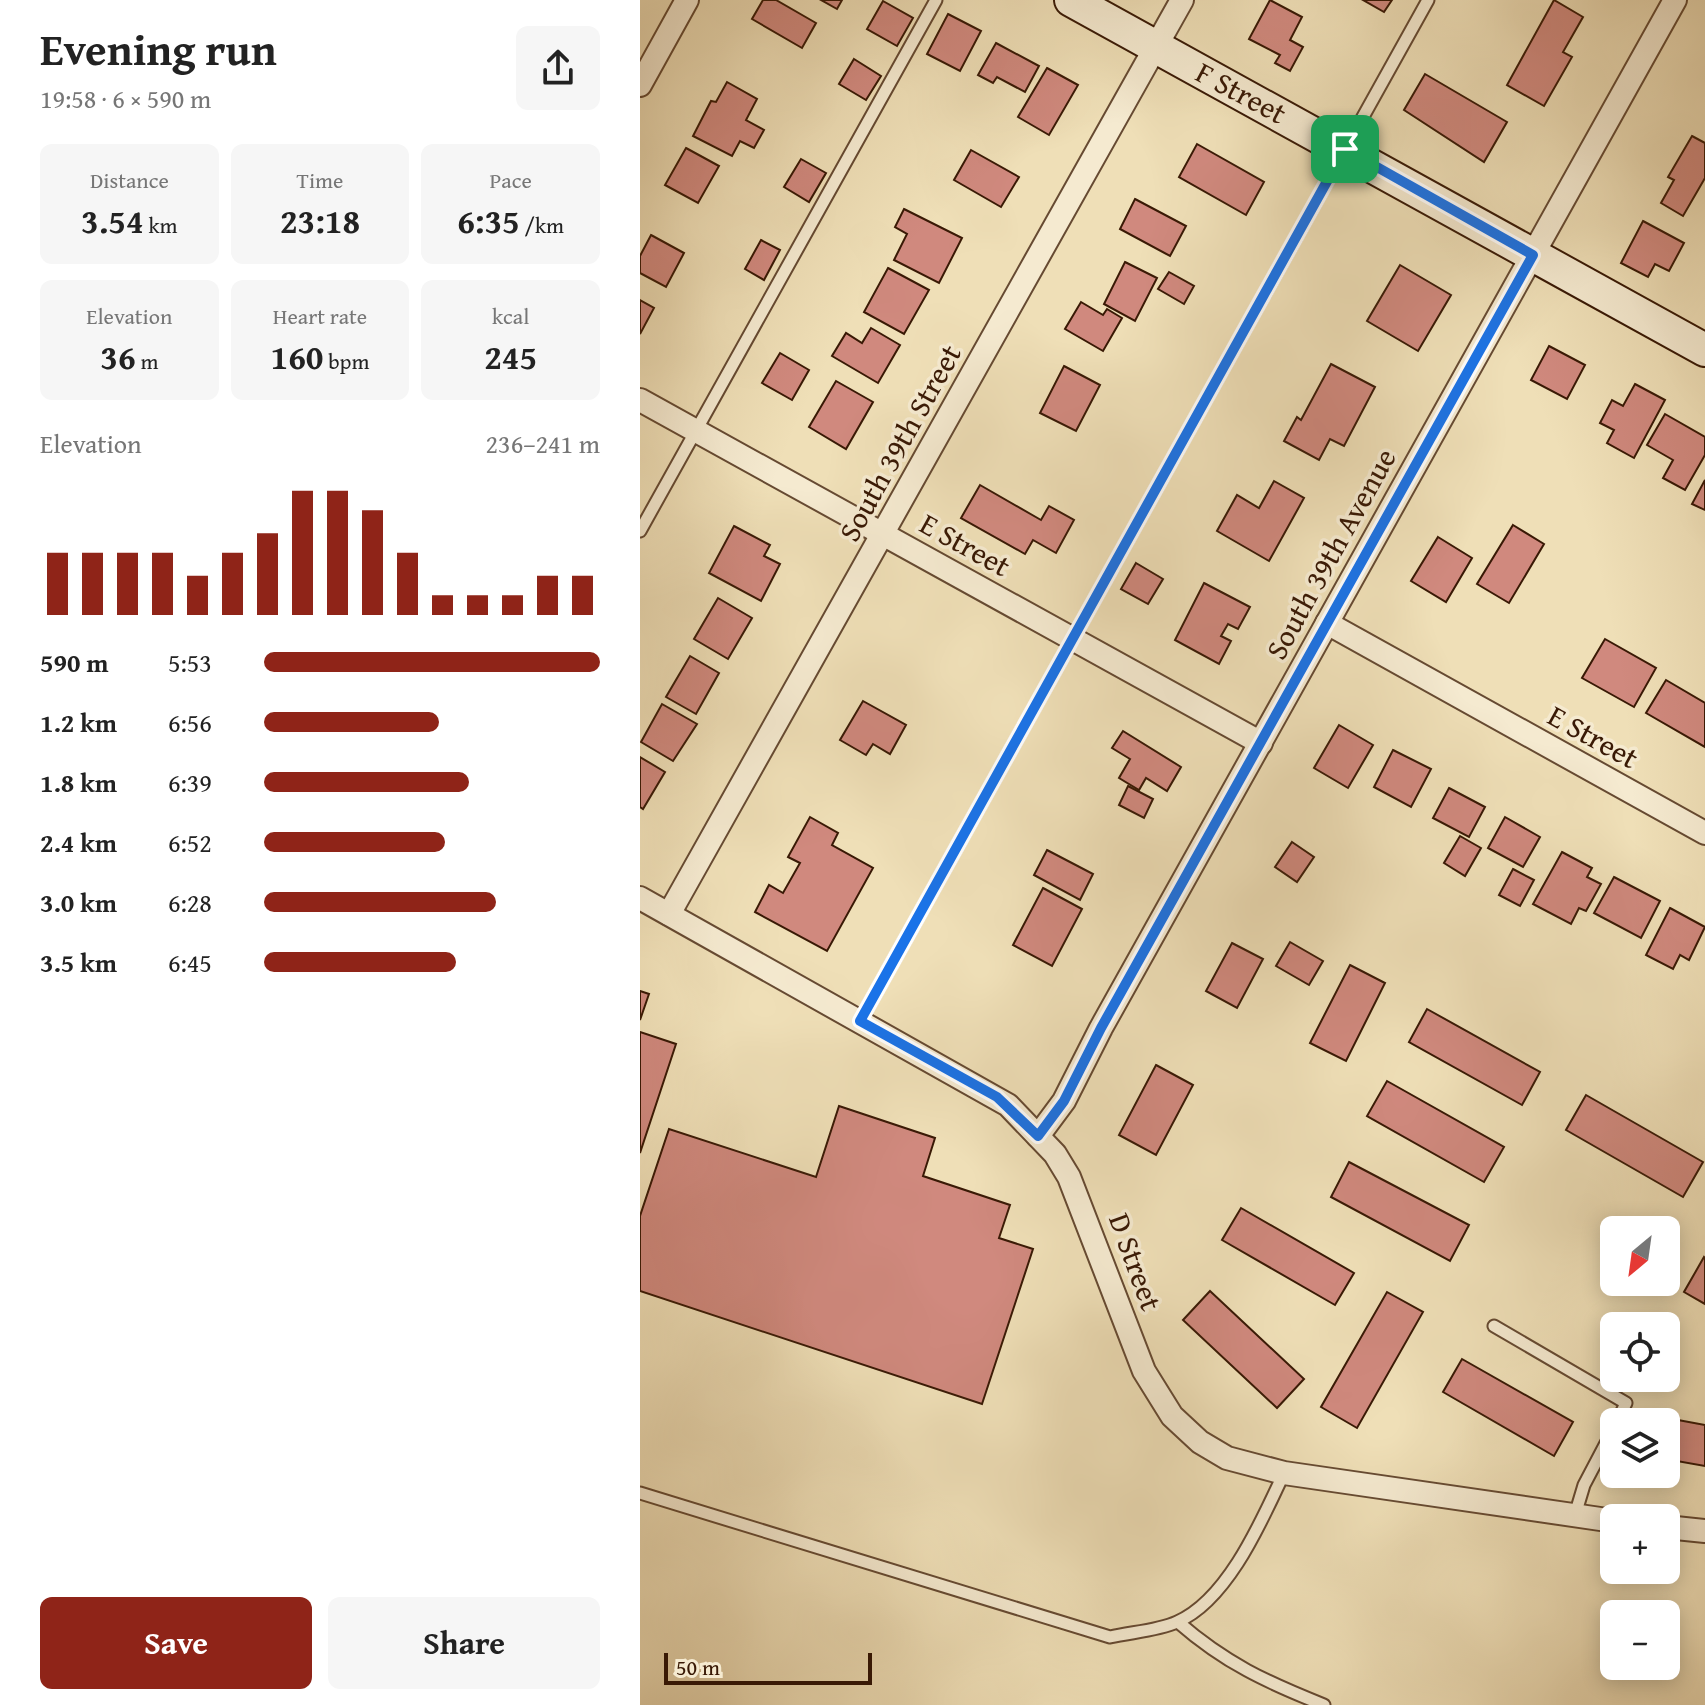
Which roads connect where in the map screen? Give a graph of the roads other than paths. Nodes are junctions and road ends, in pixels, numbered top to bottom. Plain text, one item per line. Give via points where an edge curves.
1 (687, 0) edge
2 (936, 0) edge
3 (1071, 0) edge
4 (1182, 0) edge
5 (1428, 0) edge
6 (1675, 0) edge
7 (1156, 47) junction
8 (640, 85) edge
9 (1345, 149) junction
10 (1533, 255) junction
11 (1705, 350) edge
12 (640, 400) edge
13 (696, 431) junction
14 (640, 531) edge
15 (883, 535) junction
16 (1327, 623) junction
17 (1073, 639) junction
18 (1261, 743) junction
19 (1705, 833) edge
20 (640, 898) edge
21 (669, 914) junction
22 (860, 1021) junction
23 (1038, 1136) junction
24 (1494, 1326) dead end
25 (1624, 1408) edge
26 (1600, 1455) edge
27 (1284, 1473) junction
28 (640, 1493) edge
29 (1575, 1515) junction
30 (1600, 1519) edge
31 (1680, 1528) edge
32 (1705, 1531) edge
33 (1178, 1622) junction
34 (1324, 1705) edge

1 - 8 street
2 - 13 lane
3 - 7 main road, F Street
4 - 7 street, South 39th Street
5 - 9 lane
6 - 10 street, South 39th Avenue
7 - 9 main road, F Street
7 - 15 street, South 39th Street
9 - 10 main road, F Street
9 - 17 lane
10 - 11 main road, F Street
10 - 16 street, South 39th Avenue
12 - 13 street, E Street
13 - 14 lane
13 - 15 street, E Street
15 - 17 street, E Street
15 - 21 street, South 39th Street
16 - 18 street, South 39th Avenue
16 - 19 street, E Street
17 - 18 street, E Street
17 - 22 lane
18 - 23 street, South 39th Avenue via 1064,1101
20 - 21 street, D Street
21 - 22 street, D Street
22 - 23 street, D Street via 997,1097
23 - 27 street, D Street via 1055,1154 1079,1198 1157,1397 1200,1442 1227,1458
24 - 25 lane via 1626,1403
26 - 29 lane
27 - 29 street, D Street
27 - 33 lane via 1220,1589
28 - 33 lane via 1110,1637
29 - 30 street, D Street
31 - 32 street
33 - 34 lane via 1255,1678

